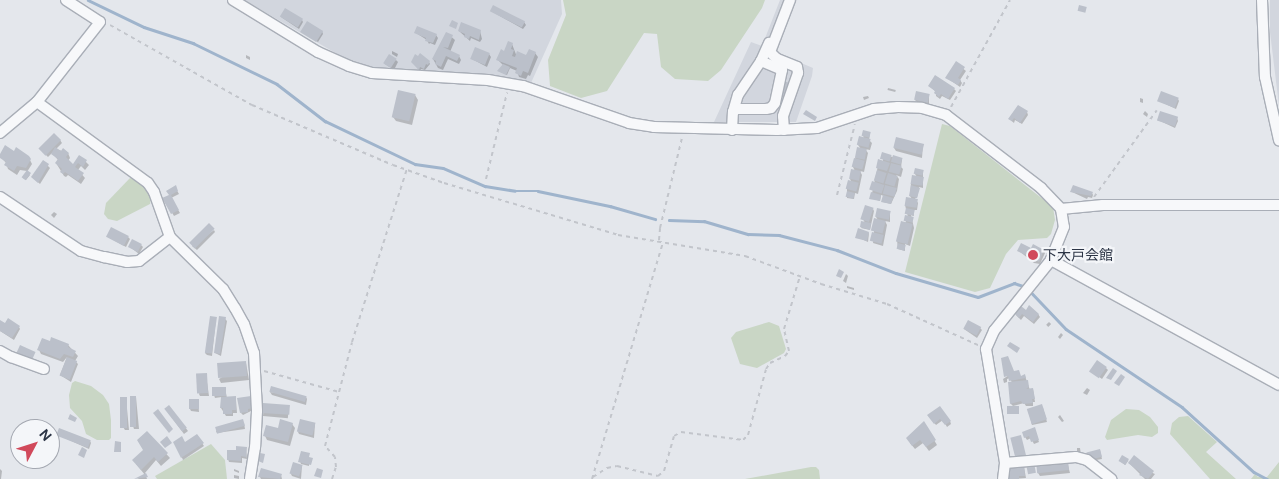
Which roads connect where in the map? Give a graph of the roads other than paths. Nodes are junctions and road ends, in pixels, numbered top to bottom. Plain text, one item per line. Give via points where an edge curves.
1 (66, 0) edge
2 (233, 0) edge
3 (786, 0) edge
4 (790, 0) edge
5 (1262, 0) edge
6 (761, 61) junction
7 (38, 102) junction
8 (733, 112) junction
9 (732, 130) junction
10 (784, 130) junction
11 (0, 133) edge
12 (1279, 140) edge
13 (0, 197) edge
14 (1279, 205) edge
15 (1061, 209) junction
16 (170, 237) junction
17 (1051, 260) junction
18 (0, 351) edge
19 (44, 369) dead end
20 (1279, 384) edge
21 (1004, 463) junction
22 (250, 479) edge
23 (1003, 479) edge
24 (1111, 479) edge

1 - 7 street via 100,22
2 - 9 street via 318,52 348,66 372,72 509,83 629,123
3 - 6 street
4 - 10 street via 770,52 777,59 797,67 798,73 783,116
5 - 12 street via 1265,77
6 - 8 street via 738,95
6 - 8 street via 782,70 776,103 772,108 736,109
7 - 11 street
7 - 16 street via 148,183
8 - 9 street
9 - 10 street
10 - 15 street via 816,128 874,109 922,108 946,115 1041,188
13 - 16 street via 82,251 104,257 139,261
14 - 15 street
15 - 17 street via 1064,227
16 - 22 street via 223,289 244,324 254,353 257,411
17 - 20 street
17 - 21 street via 994,331 986,349
18 - 19 street
21 - 23 street
21 - 24 street via 1076,457 1087,460

